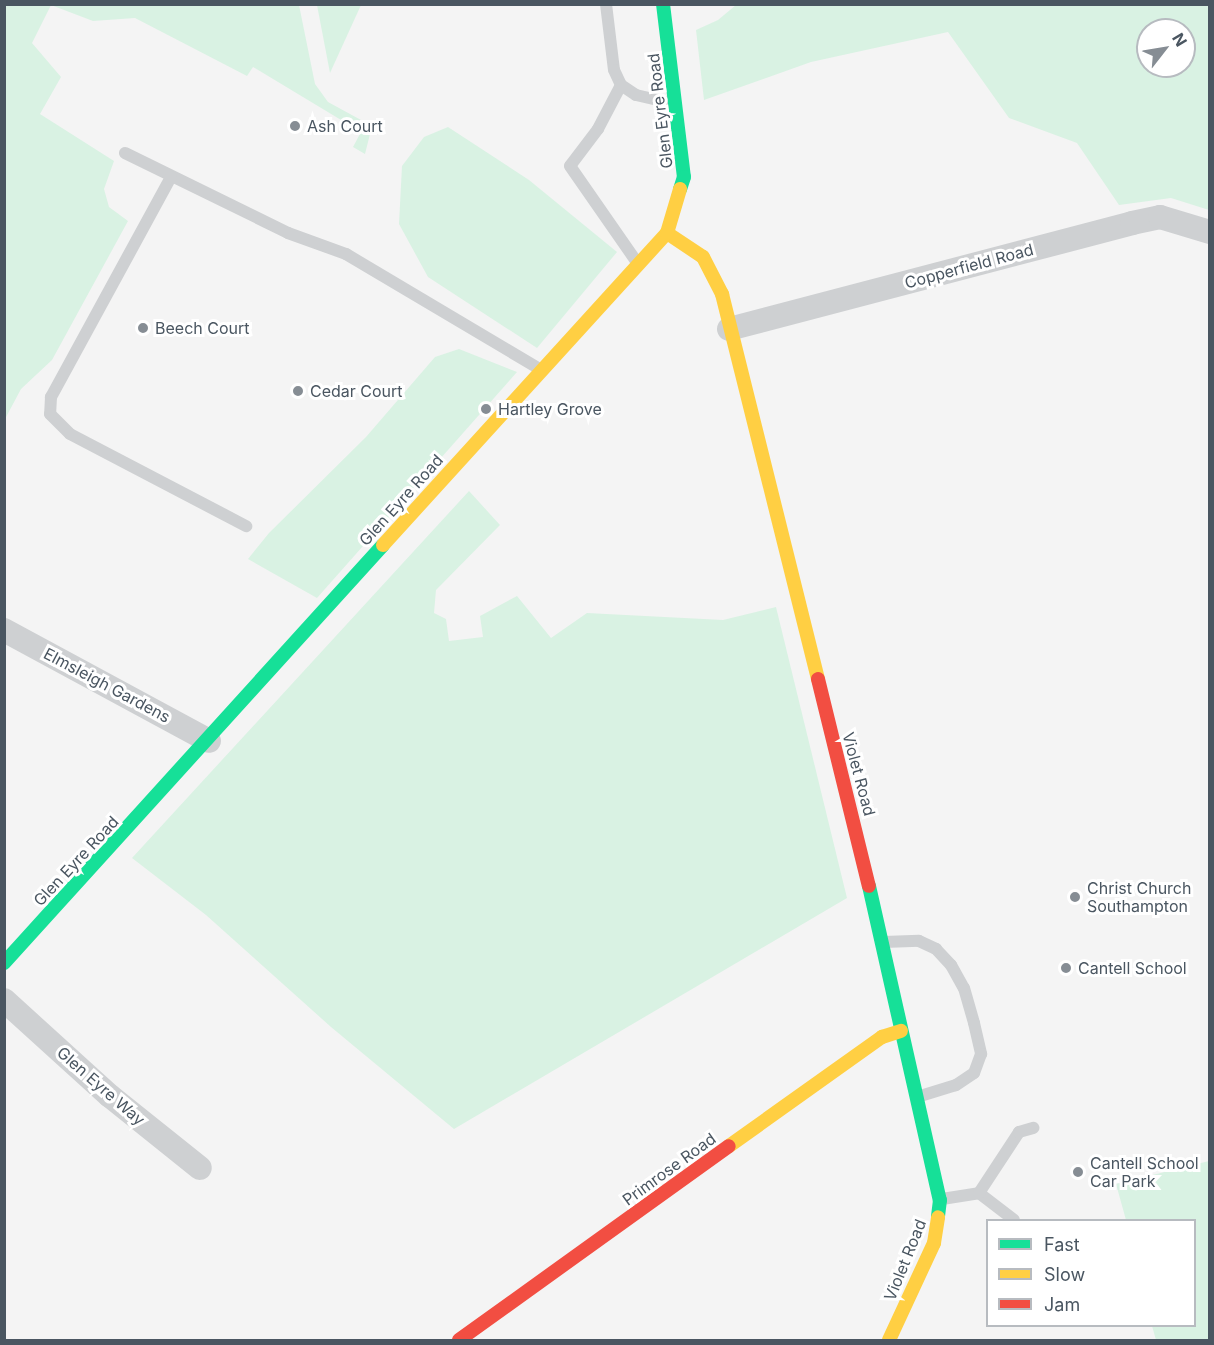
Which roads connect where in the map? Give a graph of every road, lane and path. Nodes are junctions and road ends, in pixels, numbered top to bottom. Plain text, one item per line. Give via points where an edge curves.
1 (606, 4) edge
2 (663, 4) edge
3 (621, 86) junction
4 (675, 104) junction
5 (125, 153) dead end
6 (171, 177) junction
7 (1209, 232) edge
8 (667, 233) junction
9 (639, 265) junction
10 (729, 329) junction
11 (540, 369) junction
12 (246, 526) dead end
13 (4, 630) edge
14 (209, 741) junction
15 (882, 942) junction
16 (4, 963) edge
17 (4, 1000) edge
18 (901, 1031) junction
19 (916, 1097) junction
20 (1033, 1128) dead end
21 (200, 1168) dead end
22 (979, 1193) junction
23 (940, 1200) junction
24 (1012, 1219) edge
25 (459, 1341) edge
26 (889, 1341) edge

1 - 3 lane via 614,70
2 - 4 street, Glen Eyre Road
3 - 4 lane via 636,95
3 - 9 lane via 598,129 570,166
4 - 8 street, Glen Eyre Road via 684,177
5 - 6 lane
6 - 11 lane via 288,233 346,254
6 - 12 lane via 51,397 50,414 70,434
7 - 10 street, Copperfield Road via 1183,221 1160,218 1132,223
8 - 9 street, Glen Eyre Road
8 - 10 street, Violet Road via 710,265
9 - 11 street, Glen Eyre Road
10 - 15 street, Violet Road
11 - 14 street, Glen Eyre Road
13 - 14 street, Elmsleigh Gardens
14 - 16 street, Glen Eyre Road
15 - 18 street, Violet Road
15 - 19 lane via 911,940 936,949 951,965 964,988 981,1054 974,1073 956,1085
17 - 21 street, Glen Eyre Way via 110,1096
18 - 19 street, Violet Road
18 - 25 street, Primrose Road via 882,1037
19 - 23 street, Violet Road
20 - 22 lane via 1019,1132
22 - 23 lane
22 - 24 lane
23 - 26 street, Violet Road via 934,1243

